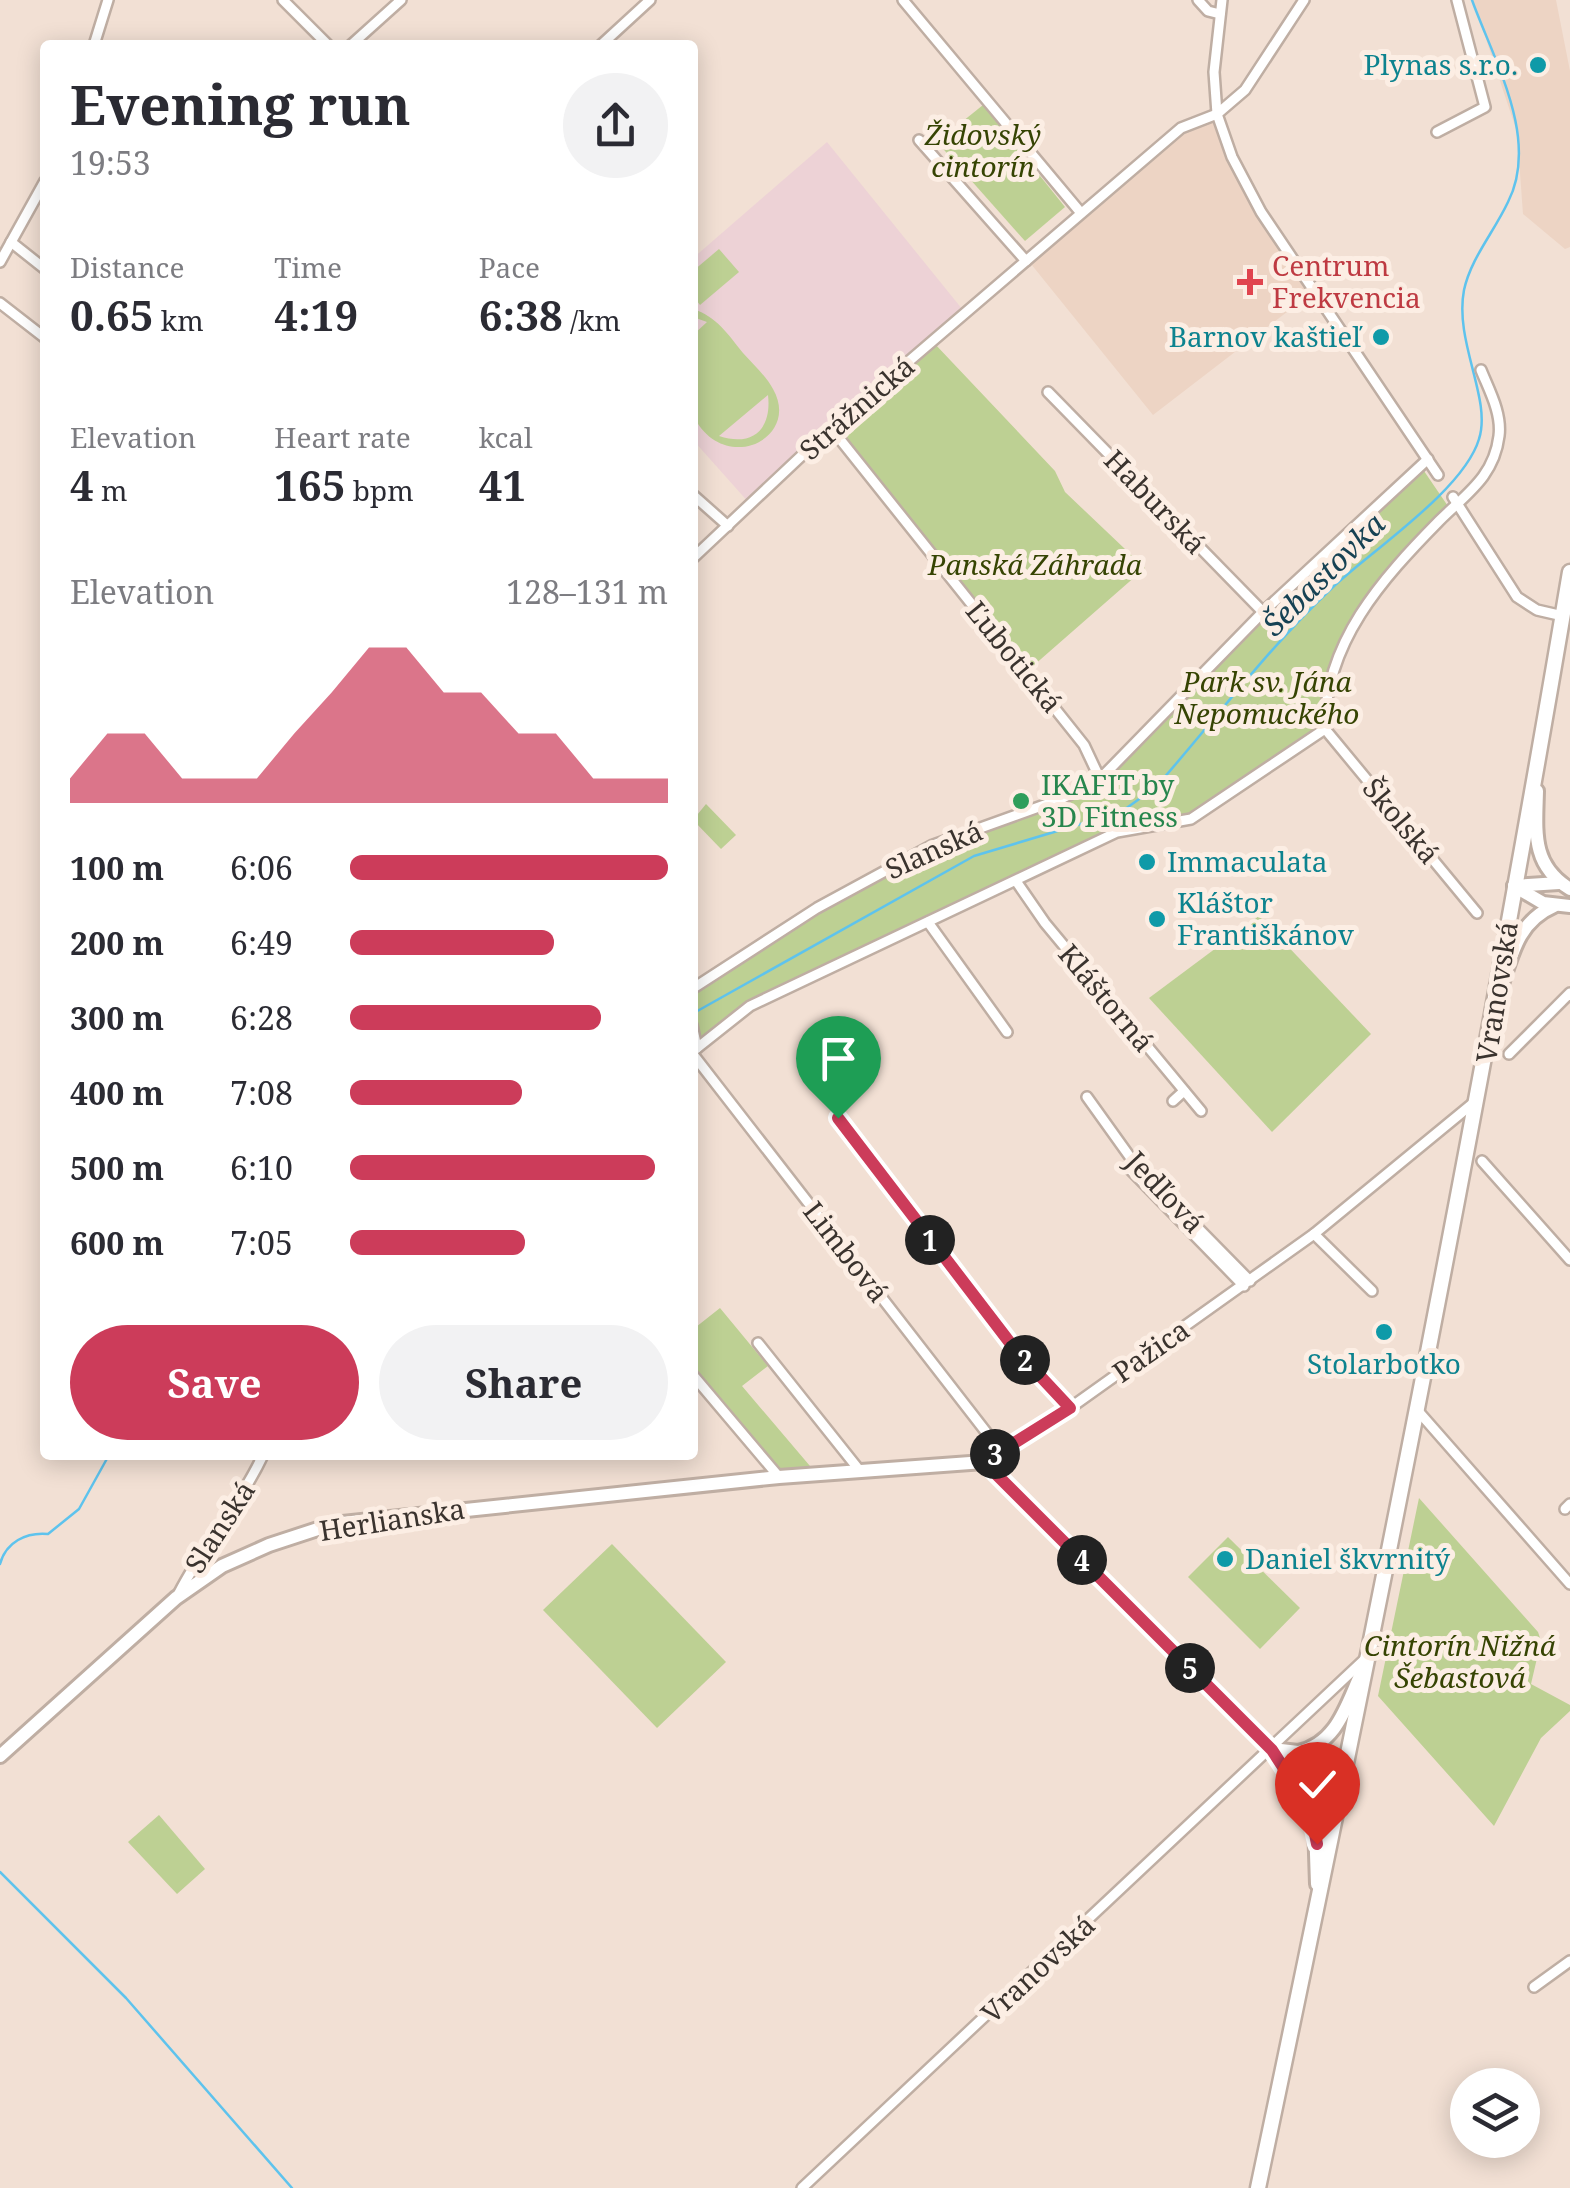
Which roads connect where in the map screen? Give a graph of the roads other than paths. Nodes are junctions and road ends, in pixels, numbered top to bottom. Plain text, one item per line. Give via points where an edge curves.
1 (108, 0) edge
2 (283, 0) edge
3 (401, 0) edge
4 (650, 0) edge
5 (904, 0) edge
6 (922, 0) edge
7 (1198, 0) edge
8 (1222, 0) edge
9 (1304, 0) edge
10 (1457, 0) edge
11 (912, 10) junction
12 (1220, 14) junction
13 (96, 40) edge
14 (323, 40) edge
15 (357, 40) edge
16 (606, 40) edge
17 (1218, 114) junction
18 (1437, 132) dead end
19 (919, 140) dead end
20 (40, 190) edge
21 (1082, 213) junction
22 (11, 242) junction
23 (1026, 261) junction
24 (0, 262) edge
25 (40, 265) edge
26 (0, 304) edge
27 (40, 334) edge
28 (1481, 370) dead end
29 (1048, 392) dead end
30 (831, 428) junction
31 (1428, 459) junction
32 (1438, 475) dead end
33 (698, 499) edge
34 (1456, 501) junction
35 (728, 526) junction
36 (698, 554) edge
37 (1570, 572) edge
38 (1263, 612) junction
39 (1562, 616) junction
40 (1325, 729) junction
41 (1537, 771) junction
42 (1100, 780) junction
43 (1016, 880) junction
44 (1514, 886) junction
45 (1565, 886) edge
46 (1554, 906) junction
47 (1570, 906) edge
48 (1478, 913) dead end
49 (928, 922) junction
50 (698, 985) edge
51 (1570, 993) edge
52 (1496, 1003) junction
53 (1007, 1032) dead end
54 (698, 1048) edge
55 (1510, 1054) dead end
56 (698, 1056) edge
57 (1184, 1091) junction
58 (1086, 1097) dead end
59 (1479, 1098) junction
60 (1173, 1101) dead end
61 (1202, 1112) dead end
62 (838, 1118) dead end
63 (1482, 1160) dead end
64 (1128, 1167) dead end
65 (1314, 1234) junction
66 (1570, 1260) edge
67 (1247, 1283) junction
68 (1372, 1291) dead end
69 (758, 1343) dead end
70 (698, 1381) edge
71 (1070, 1408) junction
72 (1418, 1411) junction
73 (1000, 1450) junction
74 (261, 1460) edge
75 (984, 1462) junction
76 (860, 1471) junction
77 (779, 1477) junction
78 (202, 1550) junction
79 (219, 1568) junction
80 (1570, 1584) edge
81 (176, 1598) junction
82 (1370, 1655) junction
83 (1272, 1750) junction
84 (1298, 1752) junction
85 (0, 1756) edge
86 (1345, 1779) junction
87 (1296, 1781) junction
88 (1317, 1906) junction
89 (1570, 1961) edge
90 (1534, 1987) dead end
91 (802, 2188) edge
92 (1258, 2188) edge

1 - 13 street
2 - 14 street
3 - 15 street
4 - 16 street
5 - 11 street
6 - 11 street
7 - 12 street
8 - 12 street
9 - 17 street, Strážnická via 1257,76
10 - 18 street via 1485,107
11 - 21 street
12 - 17 street via 1214,62
17 - 21 street, Strážnická via 1181,128
17 - 31 street via 1261,212
19 - 23 street
20 - 22 street
21 - 23 street, Strážnická
22 - 24 street
22 - 25 street
23 - 30 street, Strážnická
26 - 27 street
28 - 34 street via 1500,433 1480,486
29 - 38 street, Haburská
30 - 35 street, Strážnická
30 - 42 street, Ľubotická via 1084,744
31 - 32 street
31 - 38 street, Slanská
33 - 35 street
34 - 39 street via 1517,597
34 - 40 street via 1374,590 1350,630 1332,672
35 - 36 street, Strážnická
37 - 39 main road, Vranovská
38 - 42 street, Slanská
39 - 41 main road, Vranovská
40 - 43 street via 1191,819 1118,832
40 - 48 street, Školská
41 - 44 main road, Vranovská
41 - 45 street via 1539,856
42 - 50 street, Slanská via 934,845 818,908
43 - 49 street
43 - 57 street, Kláštorná
44 - 45 street
44 - 46 street
44 - 52 main road, Vranovská
46 - 47 street
46 - 52 street via 1522,930
49 - 53 street
49 - 54 street via 750,1006
51 - 55 street
52 - 59 main road, Vranovská
56 - 73 street, Limbová
57 - 60 street
57 - 61 street, Kláštorná
58 - 67 street, Jedľová via 1135,1164
59 - 65 street, Pažica
59 - 72 main road, Vranovská
62 - 71 street via 1014,1348
63 - 66 street
64 - 67 street, Jedľová
65 - 67 street, Pažica
65 - 68 street
67 - 71 street, Pažica
69 - 76 street
70 - 77 street
71 - 73 street, Pažica
72 - 80 street
72 - 82 main road, Vranovská
73 - 75 street, Pažica
74 - 78 street, Slanská via 232,1514
75 - 76 street, Herlianska
75 - 83 street
76 - 77 street, Herlianska
77 - 79 street, Herlianska via 385,1516 285,1540
78 - 79 street
78 - 81 street, Slanská
79 - 81 street, Herlianska
81 - 85 street, Herlianska
82 - 83 street, Vranovská
82 - 84 street via 1339,1723 1318,1746
82 - 86 main road, Vranovská
83 - 84 street
83 - 87 street
83 - 91 street, Vranovská
84 - 86 street
86 - 87 street via 1319,1786
86 - 88 main road, Vranovská
87 - 88 street via 1316,1824
88 - 92 main road, Vranovská
89 - 90 street

